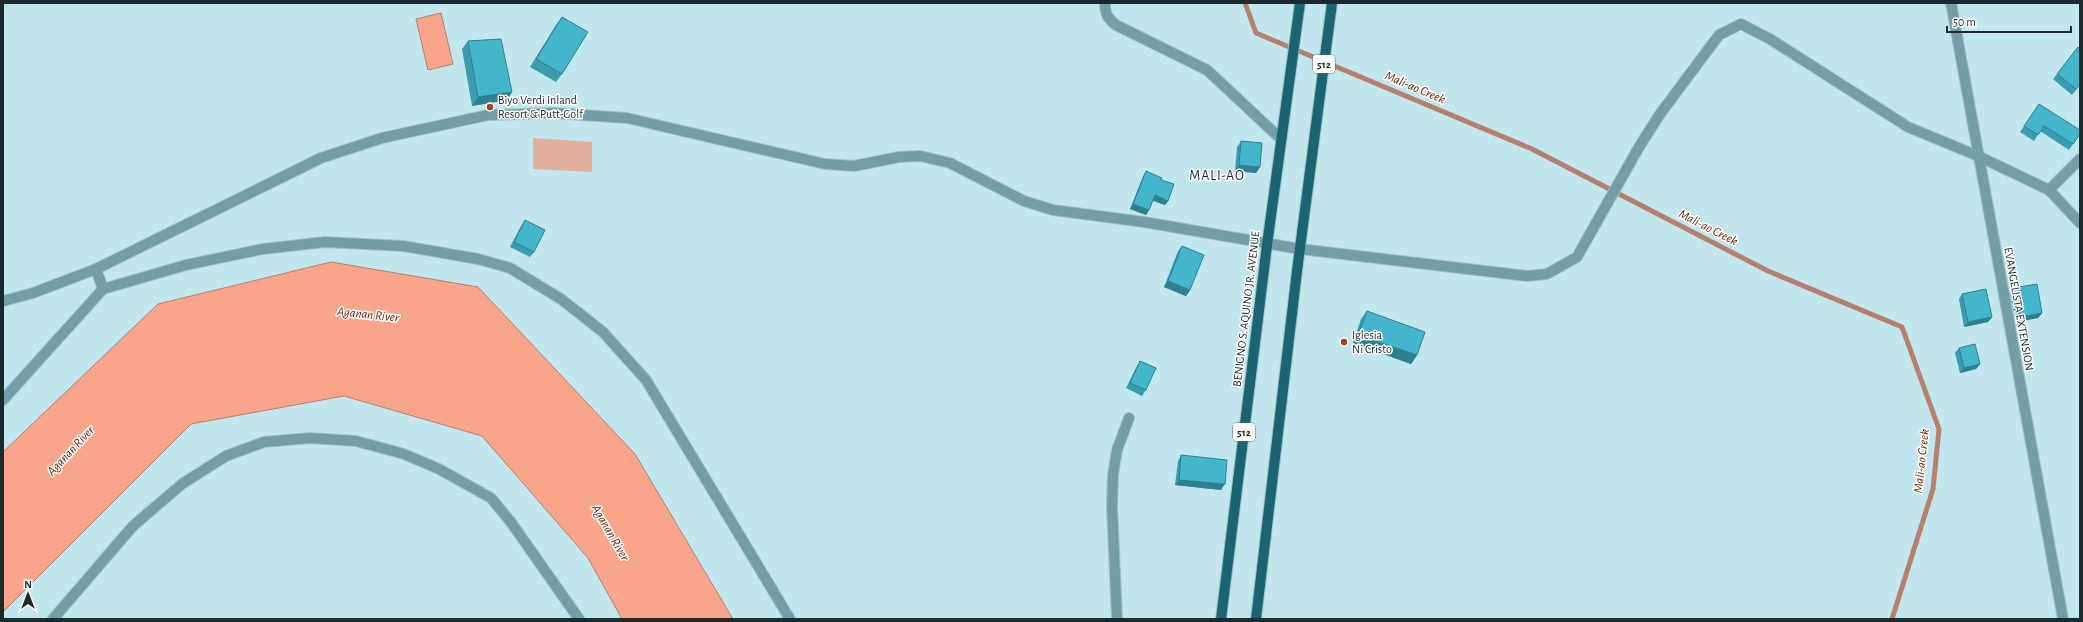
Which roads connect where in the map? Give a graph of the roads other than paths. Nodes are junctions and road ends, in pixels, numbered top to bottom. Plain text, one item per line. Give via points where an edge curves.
1 (1105, 3) edge
2 (1300, 3) edge
3 (1332, 3) edge
4 (1951, 3) edge
5 (1281, 139) junction
6 (1978, 156) junction
7 (2080, 159) edge
8 (2049, 190) junction
9 (2080, 223) edge
10 (1267, 245) junction
11 (1300, 250) junction
12 (96, 269) junction
13 (103, 289) junction
14 (3, 301) edge
15 (3, 400) edge
16 (1129, 418) dead end
17 (53, 619) edge
18 (579, 619) edge
19 (790, 619) edge
20 (1117, 619) edge
21 (1221, 619) edge
22 (1256, 619) edge
23 (2063, 619) edge

1 - 5 street via 1108,19 1116,26 1207,70
2 - 5 main road, BENIGNO S. AQUINO JR. AVENUE / 512
3 - 11 main road, 512
4 - 6 street, EVANGELISTA EXTENSION
5 - 10 main road, BENIGNO S. AQUINO JR. AVENUE / 512
6 - 8 street
6 - 11 street via 1908,128 1770,39 1741,24 1719,35 1660,114 1577,257 1546,274 1527,276
6 - 23 street, EVANGELISTA EXTENSION
7 - 8 street
8 - 9 street
10 - 11 street
10 - 12 street via 1144,222 1053,210 1024,201 950,163 920,156 899,157 854,166 825,164 627,118 553,113 488,115 382,138 321,158
10 - 21 main road, BENIGNO S. AQUINO JR. AVENUE / 512
11 - 22 main road, 512
12 - 13 street
12 - 14 street
13 - 15 street
13 - 19 street via 186,265 263,249 325,242 403,246 478,258 510,268 561,299 603,332 646,380
16 - 20 street via 1117,450 1113,475
17 - 18 street via 133,526 182,484 226,456 264,442 310,438 356,441 404,454 439,469 491,498

